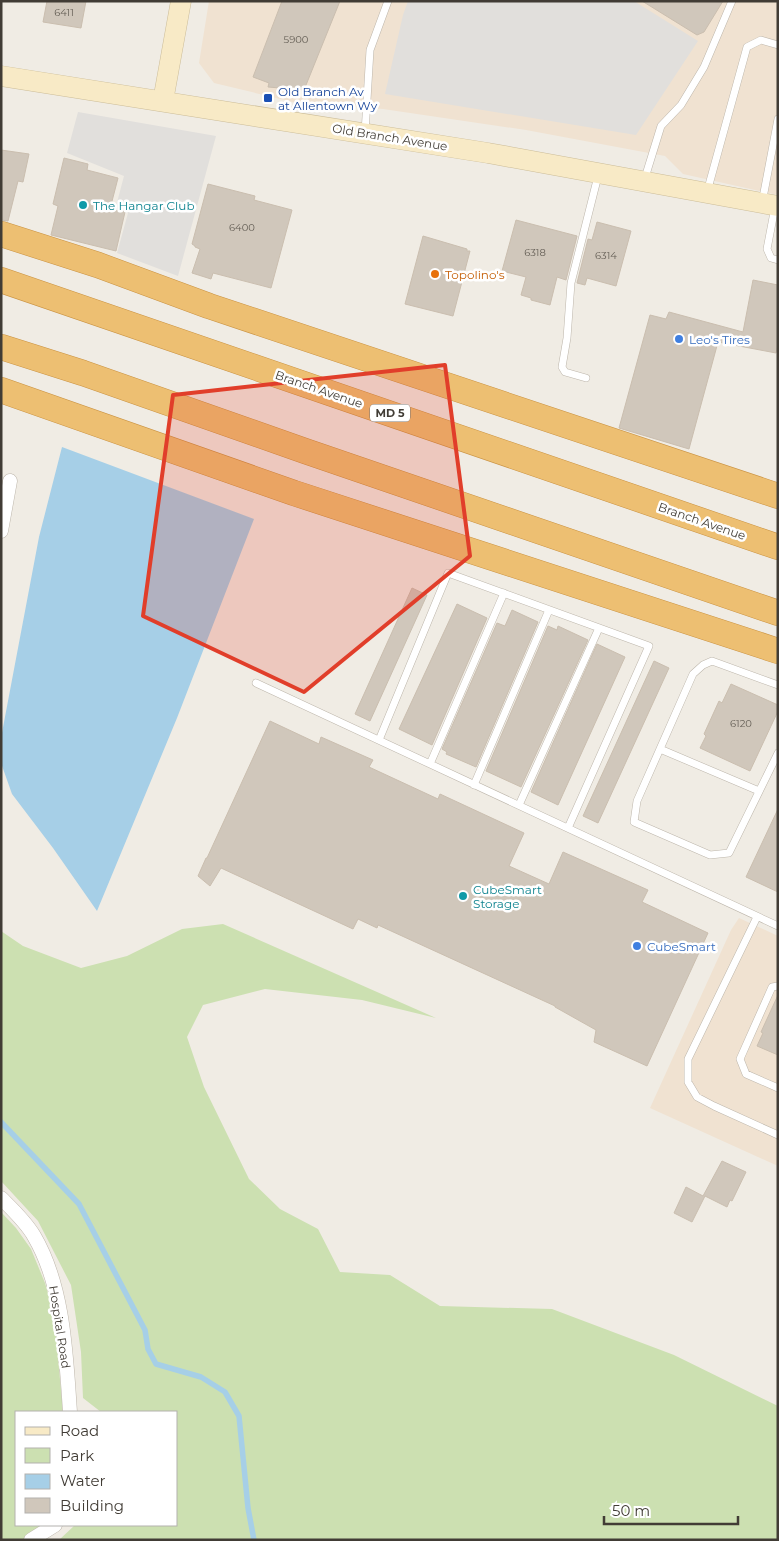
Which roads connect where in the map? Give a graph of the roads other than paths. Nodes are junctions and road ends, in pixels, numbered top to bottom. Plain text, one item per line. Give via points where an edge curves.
1 (181, 1) edge
2 (388, 1) edge
3 (732, 1) edge
4 (778, 45) edge
5 (1, 76) edge
6 (163, 101) junction
7 (778, 120) edge
8 (365, 134) junction
9 (599, 173) junction
10 (644, 181) junction
11 (707, 192) junction
12 (771, 205) edge
13 (1, 234) edge
14 (778, 260) edge
15 (1, 280) edge
16 (1, 346) edge
17 (586, 378) dead end
18 (1, 390) edge
19 (10, 481) dead end
20 (778, 496) edge
21 (1, 530) edge
22 (778, 547) edge
23 (504, 593) junction
24 (549, 610) junction
25 (778, 613) edge
26 (599, 628) junction
27 (773, 650) edge
28 (256, 683) dead end
29 (778, 685) edge
30 (379, 740) junction
31 (660, 749) junction
32 (778, 753) edge
33 (430, 764) junction
34 (474, 785) junction
35 (759, 791) junction
36 (519, 805) junction
37 (568, 828) junction
38 (757, 917) junction
39 (778, 926) edge
40 (778, 986) edge
41 (778, 1088) edge
42 (778, 1135) edge
43 (1, 1198) edge
44 (70, 1411) edge
45 (53, 1526) edge
46 (30, 1540) edge

1 - 6 main road
2 - 8 lane via 370,50
3 - 10 lane via 704,67 681,105 661,126
4 - 11 lane via 761,40 747,47
5 - 6 main road, Old Branch Avenue
6 - 8 main road, Old Branch Avenue
7 - 12 lane
8 - 9 main road, Old Branch Avenue
9 - 10 main road, Old Branch Avenue
9 - 17 lane via 570,283 562,367 566,372
10 - 11 main road, Old Branch Avenue
11 - 12 main road, Old Branch Avenue
12 - 14 lane via 767,248 771,258
13 - 20 highway
15 - 22 highway, Branch Avenue / MD 5
16 - 25 highway
18 - 27 highway via 294,493
19 - 21 street
23 - 24 lane
23 - 30 lane via 448,573
23 - 33 lane
24 - 26 lane
24 - 34 lane
26 - 36 lane
26 - 37 lane via 649,646
28 - 30 lane
29 - 31 lane via 712,661 703,665 693,674
30 - 33 lane
31 - 35 lane
31 - 35 lane via 636,801 634,822 710,855 729,853
32 - 35 lane
33 - 34 lane
34 - 36 lane
36 - 37 lane
37 - 38 lane
38 - 39 lane
38 - 42 lane via 688,1059 688,1082 697,1096
40 - 41 lane via 772,987 740,1058 746,1074
43 - 44 street, Hospital Road via 33,1235 49,1270 66,1356
45 - 46 street

